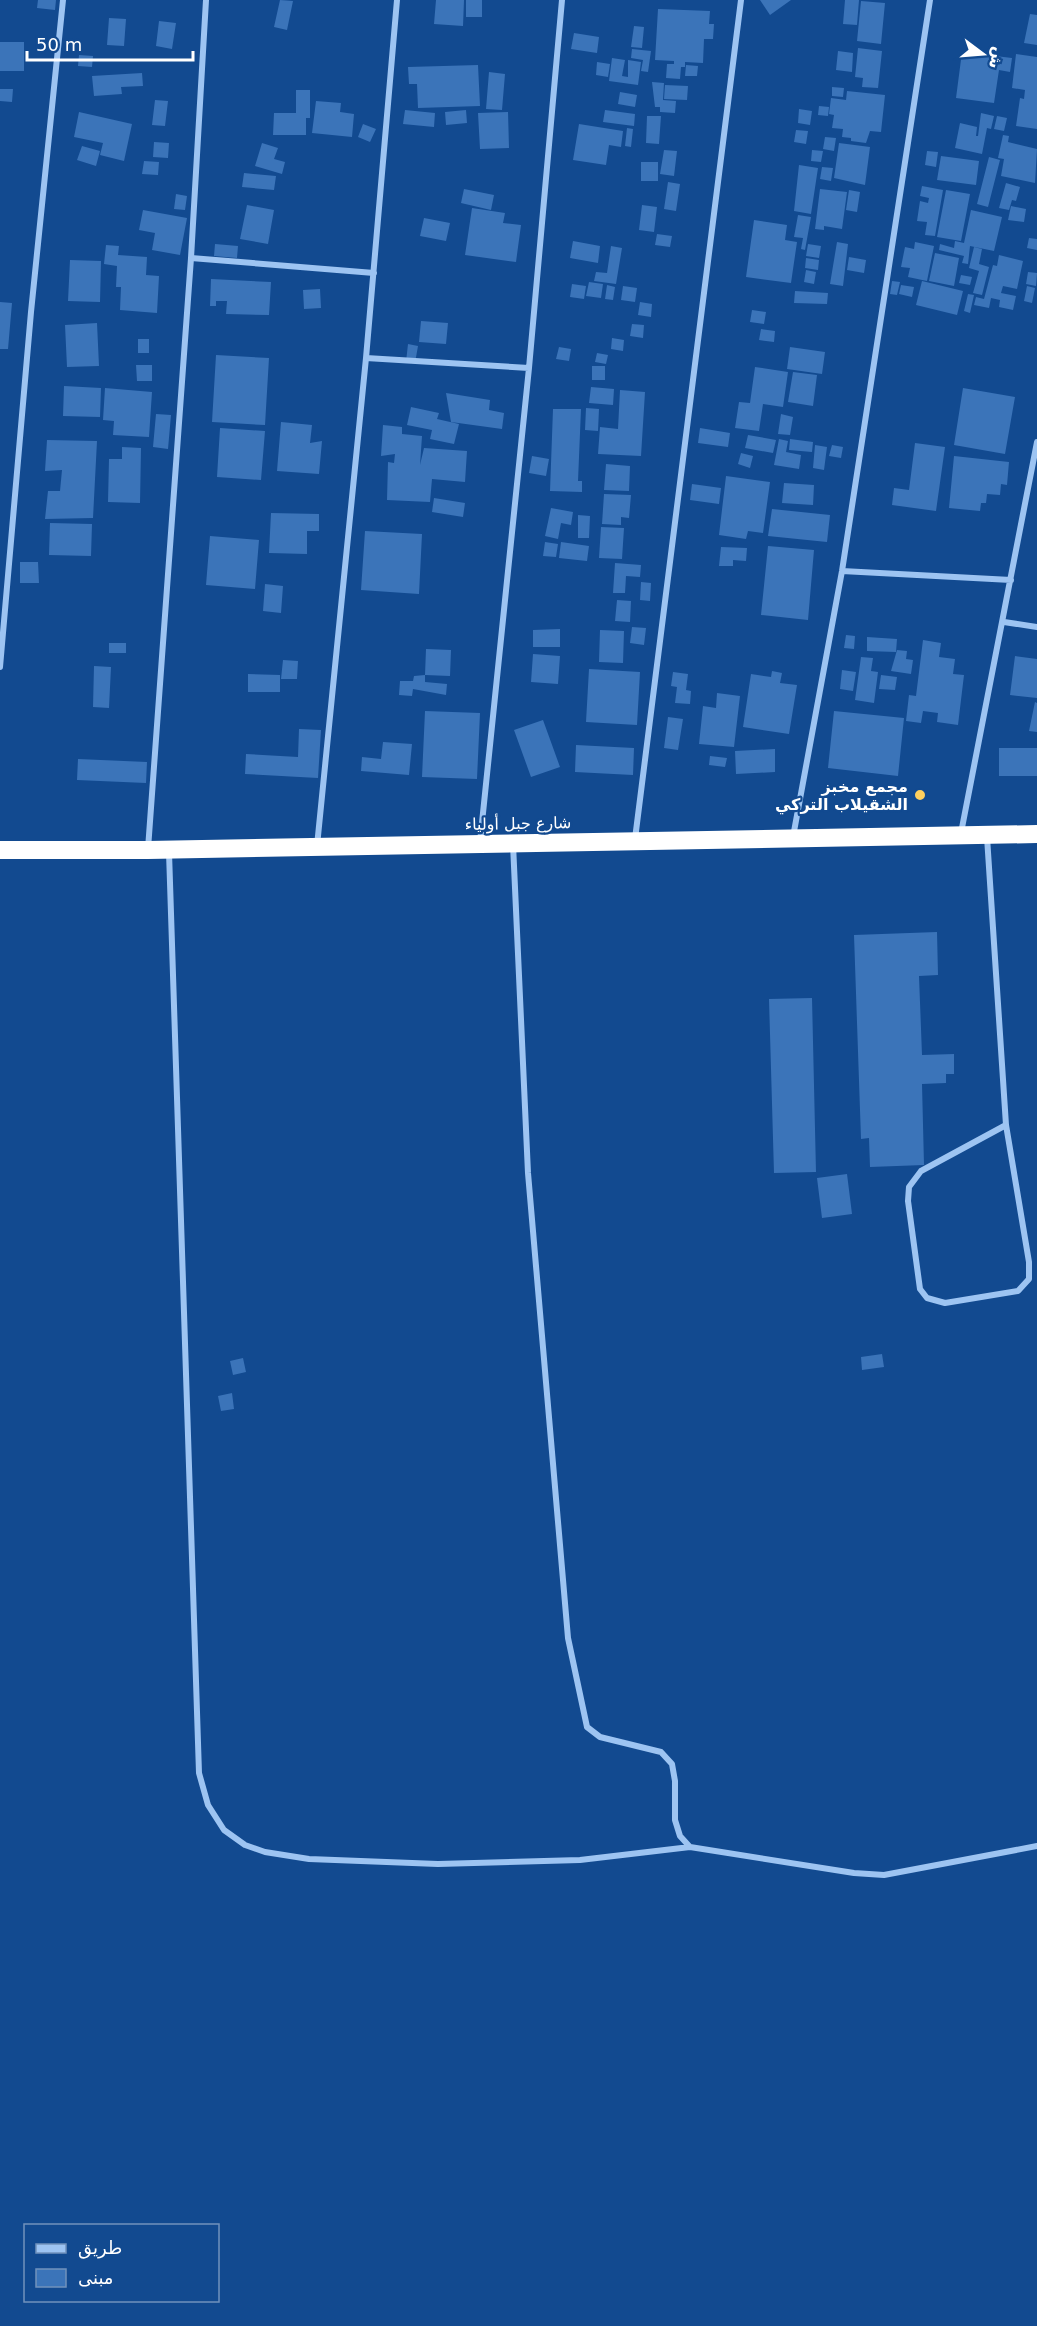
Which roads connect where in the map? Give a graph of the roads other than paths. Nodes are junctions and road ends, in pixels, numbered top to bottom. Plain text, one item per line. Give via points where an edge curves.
1 (63, 0) edge
2 (206, 0) edge
3 (397, 0) edge
4 (562, 0) edge
5 (741, 0) edge
6 (930, 0) edge
7 (191, 258) junction
8 (374, 273) junction
9 (366, 358) junction
10 (529, 368) junction
11 (1037, 442) edge
12 (842, 571) junction
13 (1011, 580) junction
14 (1004, 622) junction
15 (1037, 627) edge
16 (0, 667) edge
17 (987, 834) junction
18 (1037, 834) edge
19 (960, 836) junction
20 (793, 837) junction
21 (635, 841) junction
22 (513, 842) junction
23 (480, 843) junction
24 (317, 846) junction
25 (169, 849) junction
26 (0, 850) edge
27 (148, 850) junction
28 (1006, 1125) junction
29 (1037, 1846) edge
30 (690, 1847) junction

1 - 16 street
2 - 7 street
3 - 8 street
4 - 10 street
5 - 21 street
6 - 12 street
7 - 8 street
7 - 27 street
8 - 9 street
9 - 10 street
9 - 24 street
10 - 23 street
11 - 13 street
12 - 13 street
12 - 20 street
13 - 14 street
14 - 15 street
14 - 19 street
17 - 18 highway, شارع جبل أولياء
17 - 19 highway, شارع جبل أولياء
17 - 28 street
19 - 20 highway, شارع جبل أولياء
20 - 21 highway, شارع جبل أولياء
21 - 22 highway, شارع جبل أولياء
22 - 23 highway, شارع جبل أولياء
22 - 30 street via 528,1173 568,1638 587,1727 600,1737 661,1752 672,1764 675,1820 680,1836
23 - 24 highway, شارع جبل أولياء
24 - 25 highway, شارع جبل أولياء
25 - 27 highway, شارع جبل أولياء
25 - 30 street via 199,1773 208,1805 224,1830 245,1845 309,1859 438,1864 580,1860
26 - 27 highway, شارع جبل أولياء
28 - 28 street via 1029,1280 1018,1291 932,1301 920,1288 909,1187 921,1171
29 - 30 street via 884,1875

